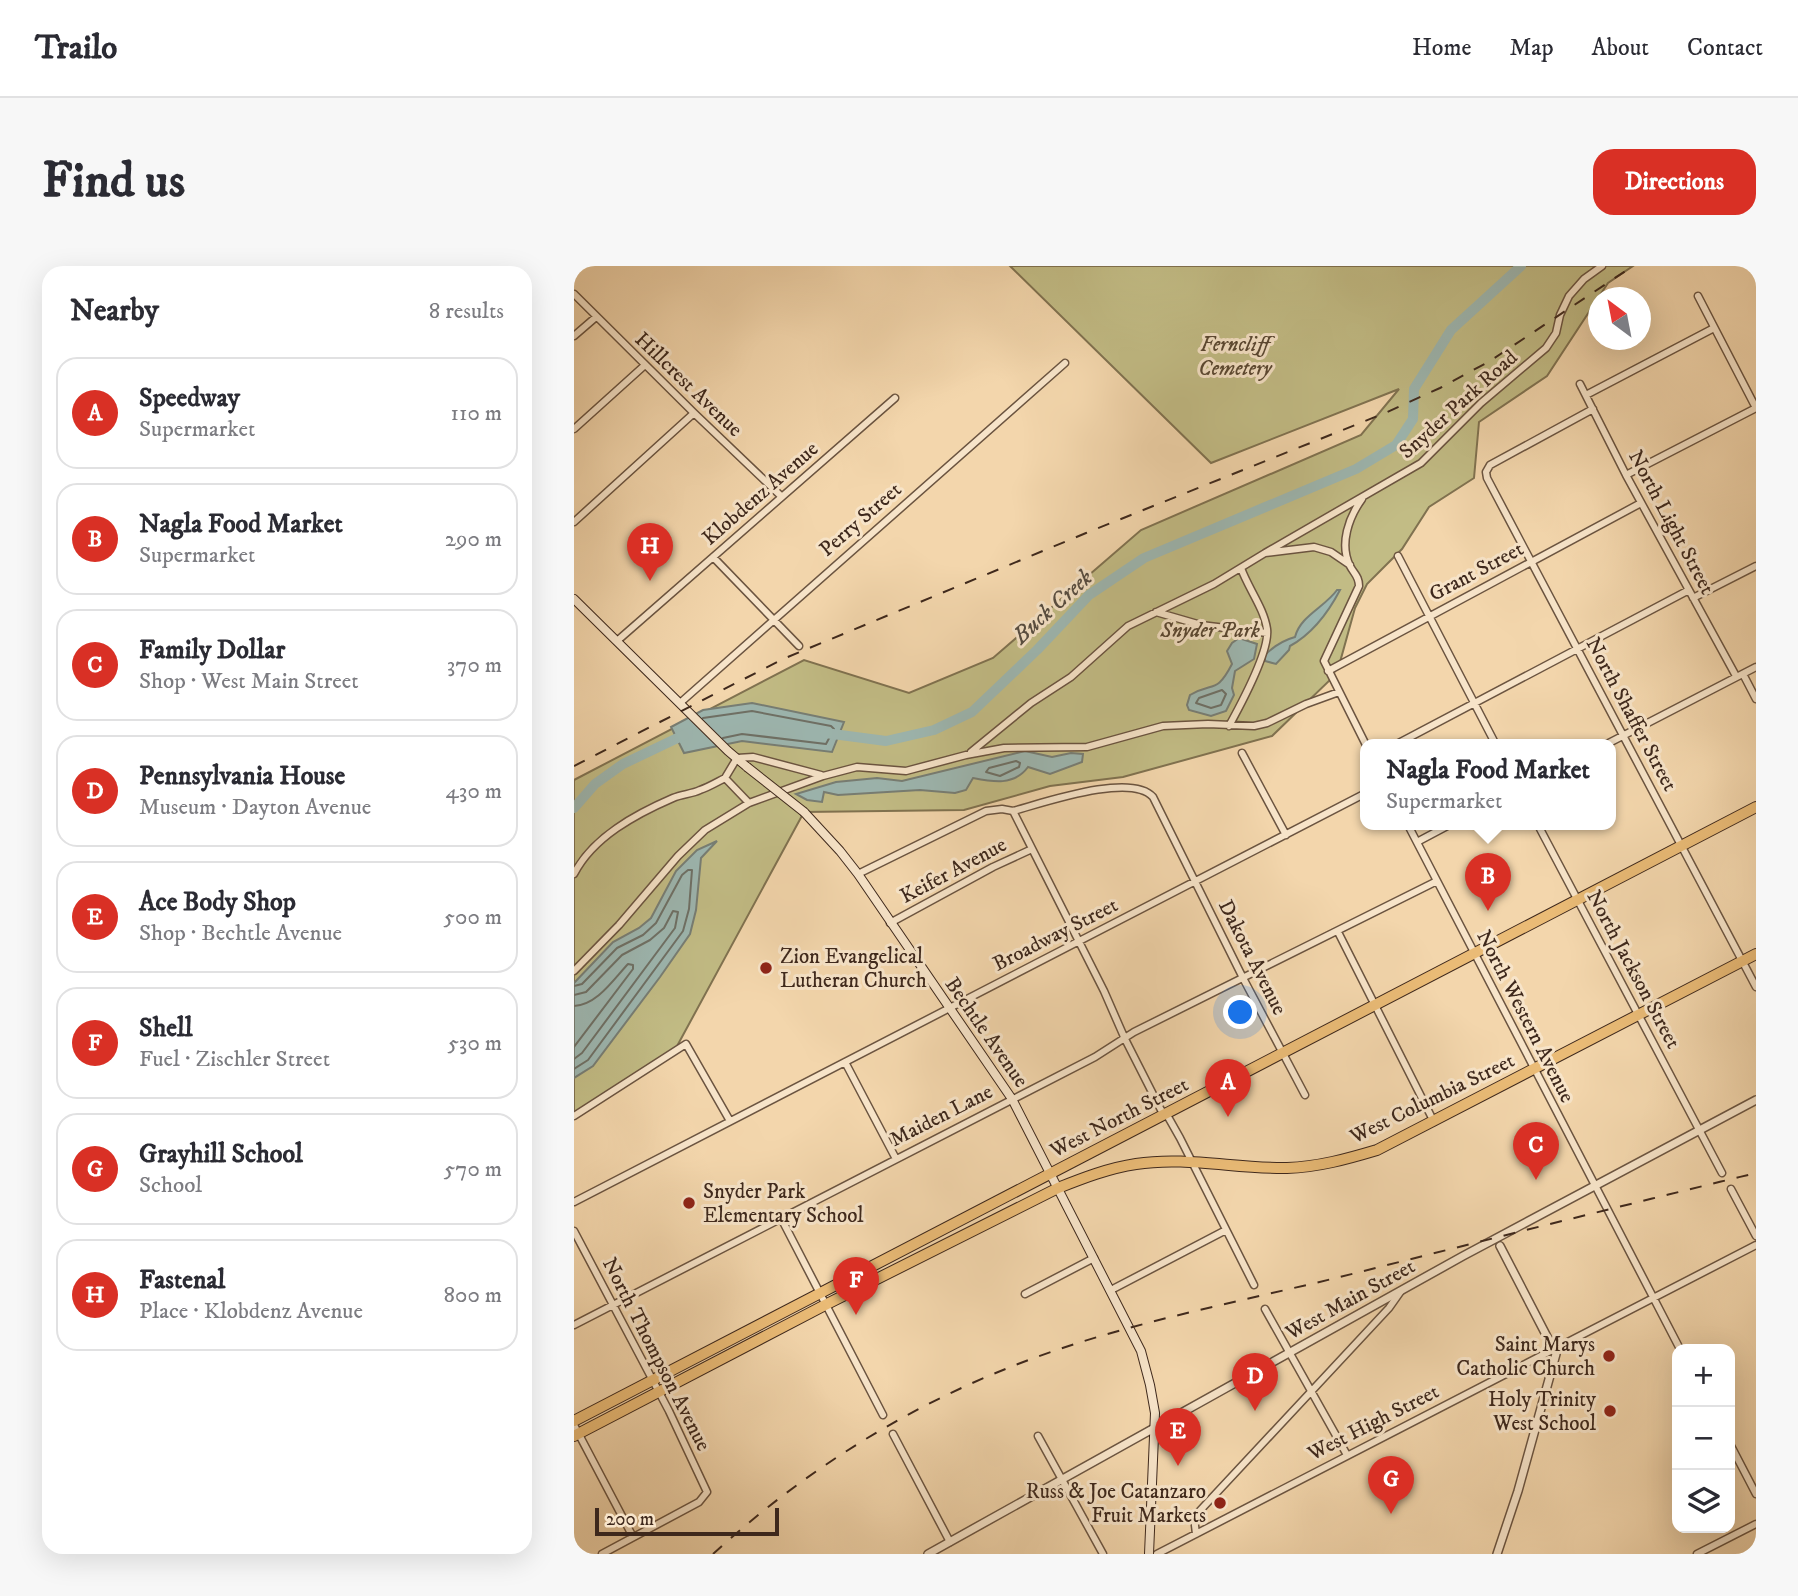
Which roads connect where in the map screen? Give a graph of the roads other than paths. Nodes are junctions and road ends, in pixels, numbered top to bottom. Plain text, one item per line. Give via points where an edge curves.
1 (1602, 266) edge
2 (574, 294) edge
3 (1698, 296) dead end
4 (596, 317) junction
5 (1714, 328) junction
6 (574, 336) edge
7 (1065, 363) dead end
8 (645, 365) junction
9 (1580, 384) dead end
10 (1586, 395) junction
11 (895, 398) dead end
12 (1593, 408) junction
13 (1756, 408) edge
14 (694, 413) junction
15 (574, 429) edge
16 (1626, 475) junction
17 (782, 497) junction
18 (1363, 498) junction
19 (1641, 503) junction
20 (574, 522) edge
21 (1265, 553) junction
22 (1398, 556) dead end
23 (713, 557) junction
24 (1532, 561) junction
25 (1350, 565) junction
26 (1756, 566) edge
27 (1241, 568) junction
28 (1689, 590) junction
29 (1693, 598) junction
30 (574, 599) edge
31 (1155, 611) junction
32 (1429, 616) junction
33 (773, 619) junction
34 (1267, 634) junction
35 (617, 641) junction
36 (799, 646) dead end
37 (1578, 648) junction
38 (1756, 667) edge
39 (1328, 671) junction
40 (1739, 675) junction
41 (1339, 692) junction
42 (1756, 699) edge
43 (680, 703) junction
44 (1475, 703) junction
45 (1229, 726) junction
46 (1623, 735) junction
47 (1363, 739) edge
48 (1406, 739) edge
49 (1493, 739) edge
50 (1616, 739) edge
51 (1242, 753) dead end
52 (966, 755) junction
53 (737, 758) junction
54 (823, 776) junction
55 (725, 778) junction
56 (1360, 796) edge
57 (749, 803) junction
58 (1756, 807) edge
59 (1013, 811) junction
60 (1411, 830) edge
61 (1440, 830) edge
62 (1541, 830) edge
63 (1286, 835) junction
64 (1417, 842) junction
65 (1682, 846) junction
66 (1032, 849) junction
67 (574, 874) edge
68 (858, 874) junction
69 (1437, 881) junction
70 (1194, 882) junction
71 (1578, 901) junction
72 (891, 923) junction
73 (1338, 932) junction
74 (1079, 942) junction
75 (1475, 954) junction
76 (1756, 954) edge
77 (1742, 961) junction
78 (574, 971) edge
79 (1242, 978) junction
80 (1756, 988) edge
81 (1376, 1006) junction
82 (950, 1009) junction
83 (1638, 1016) junction
84 (1125, 1039) junction
85 (1283, 1054) junction
86 (845, 1062) junction
87 (1535, 1069) junction
88 (1305, 1095) dead end
89 (1012, 1099) junction
90 (1756, 1100) edge
91 (1167, 1115) junction
92 (574, 1116) edge
93 (730, 1121) junction
94 (1434, 1122) junction
95 (1698, 1130) junction
96 (895, 1157) junction
97 (1192, 1163) junction
98 (1051, 1173) junction
99 (1722, 1173) dead end
100 (1594, 1185) junction
101 (1058, 1188) junction
102 (1731, 1189) dead end
103 (574, 1202) edge
104 (781, 1218) junction
105 (1226, 1230) junction
106 (574, 1231) edge
107 (1756, 1236) edge
108 (1756, 1245) edge
109 (1500, 1246) dead end
110 (1094, 1258) junction
111 (1254, 1284) dead end
112 (1111, 1290) junction
113 (1401, 1291) junction
114 (821, 1293) junction
115 (1025, 1294) dead end
116 (1652, 1298) junction
117 (827, 1304) junction
118 (612, 1305) junction
119 (1265, 1308) dead end
120 (574, 1325) edge
121 (1676, 1344) edge
122 (1554, 1349) junction
123 (1289, 1353) junction
124 (653, 1379) junction
125 (659, 1391) junction
126 (1311, 1393) junction
127 (883, 1415) dead end
128 (1154, 1428) junction
129 (575, 1429) edge
130 (893, 1434) dead end
131 (1038, 1436) dead end
132 (1735, 1454) edge
133 (1347, 1455) junction
134 (1063, 1479) junction
135 (1756, 1494) edge
136 (1756, 1524) edge
137 (1196, 1534) junction
138 (633, 1537) junction
139 (950, 1542) junction
140 (602, 1554) edge
141 (928, 1554) edge
142 (1102, 1554) edge
143 (1149, 1554) edge
144 (1157, 1554) edge
145 (1497, 1554) edge
146 (1697, 1554) edge

1 - 18 street, Snyder Park Road via 1575,287 1552,341 1536,358 1421,463
2 - 4 street, Hillcrest Avenue
3 - 5 street
4 - 6 street
4 - 8 street, Hillcrest Avenue
5 - 10 street
5 - 13 street
7 - 33 street, Perry Street
8 - 14 street, Hillcrest Avenue
8 - 15 street
9 - 10 street, North Light Street
10 - 12 street, North Light Street
11 - 17 street, Klobdenz Avenue
12 - 16 street, North Light Street
12 - 24 street, North Shaffer Street via 1488,468 1487,478
13 - 16 street
14 - 17 street, Hillcrest Avenue
14 - 20 street
16 - 19 street, North Light Street
17 - 23 street, Klobdenz Avenue
18 - 21 street, Snyder Park Road
18 - 25 street via 1346,533
19 - 24 street, Grant Street
19 - 28 street, North Light Street
21 - 25 street, Snyder Park Road via 1314,547
21 - 27 street, Snyder Park Road
22 - 32 street
23 - 33 street
23 - 35 street, Klobdenz Avenue
24 - 32 street, Grant Street
24 - 37 street, North Shaffer Street
25 - 39 street via 1359,586 1325,656
26 - 29 street
27 - 31 street, Snyder Park Road
27 - 34 street
28 - 29 street, North Light Street
28 - 37 street
29 - 40 street, North Light Street
30 - 35 main road, Bechtle Avenue
31 - 34 street via 1201,625
31 - 52 street, Snyder Park Road via 1121,632 1072,677
32 - 39 street, Grant Street
32 - 44 street
33 - 36 street
33 - 43 street, Perry Street
34 - 45 street
35 - 43 main road, Bechtle Avenue
37 - 44 street
37 - 46 street, North Shaffer Street
38 - 40 street
39 - 41 street
40 - 42 street, North Light Street
40 - 46 street
41 - 45 street, Snyder Park Road via 1267,723
41 - 47 street
43 - 53 main road, Bechtle Avenue
44 - 48 street
44 - 49 street
45 - 52 street, Snyder Park Road via 1163,726 1087,747 1026,747
46 - 50 street
46 - 65 street, North Shaffer Street
51 - 63 street
52 - 54 street, Snyder Park Road via 906,771 857,767
53 - 54 street via 753,757
53 - 55 street
53 - 68 main road, Bechtle Avenue, bridge via 804,812
54 - 57 street, Snyder Park Road
55 - 57 street
55 - 67 street via 674,797 624,824 591,849
56 - 63 street, Broadway Street
57 - 78 street, Snyder Park Road via 695,839
58 - 65 main road, West North Street
59 - 66 street
59 - 68 street, Dakota Avenue via 977,815
59 - 70 street, Dakota Avenue via 1096,790 1147,790
60 - 64 street, North Western Avenue
61 - 64 street
62 - 71 street, North Jackson Street
63 - 70 street, Broadway Street
64 - 69 street, North Western Avenue
65 - 71 main road, West North Street
65 - 77 street, North Shaffer Street
66 - 72 street, Keifer Avenue
66 - 74 street
68 - 72 main road, Bechtle Avenue
69 - 73 street, Maiden Lane
69 - 75 street, North Western Avenue
70 - 74 street, Broadway Street
70 - 79 street, Dakota Avenue
71 - 75 main road, West North Street
71 - 83 street, North Jackson Street
72 - 82 main road, Bechtle Avenue
73 - 79 street, Maiden Lane
73 - 81 street
74 - 82 street, Broadway Street
74 - 84 street
75 - 81 main road, West North Street
75 - 87 street, North Western Avenue
76 - 77 main road, West Columbia Street
77 - 80 street, North Shaffer Street
77 - 83 main road, West Columbia Street
79 - 84 street, Maiden Lane
79 - 85 street, Dakota Avenue
81 - 85 main road, West North Street
81 - 94 street
82 - 86 street, Broadway Street
82 - 89 main road, Bechtle Avenue
83 - 87 main road, West Columbia Street
83 - 95 street, North Jackson Street
84 - 89 street, Maiden Lane
84 - 91 street
85 - 88 street, Dakota Avenue
85 - 91 main road, West North Street
86 - 93 street, Broadway Street
86 - 96 street
87 - 94 main road, West Columbia Street
87 - 100 street, North Western Avenue
89 - 96 street, Maiden Lane
89 - 98 main road, Bechtle Avenue
90 - 95 street, West Main Street
91 - 97 street
91 - 98 main road, West North Street
92 - 93 street via 686,1044
93 - 103 street, Broadway Street
94 - 97 main road, West Columbia Street via 1377,1150 1322,1164 1287,1168
95 - 99 street, North Jackson Street
95 - 100 street, West Main Street
96 - 104 street, Maiden Lane
97 - 101 main road, West Columbia Street via 1135,1164
97 - 105 street
98 - 101 main road, Bechtle Avenue
98 - 114 main road, West North Street
100 - 113 street, West Main Street
100 - 116 street, North Western Avenue
101 - 110 main road, Bechtle Avenue
101 - 117 main road, West North Street
102 - 107 street
104 - 114 street
104 - 118 street, Maiden Lane
105 - 111 street
105 - 112 street
106 - 118 street, North Thompson Avenue
108 - 116 street, West High Street
109 - 122 street
110 - 112 main road, Bechtle Avenue
110 - 115 street
112 - 128 main road, Bechtle Avenue via 1141,1351
113 - 123 street, West Main Street
113 - 126 street
114 - 117 street
114 - 124 main road, West North Street
116 - 121 street, North Western Avenue
116 - 122 street, West High Street
117 - 125 main road, West North Street
117 - 127 street
118 - 120 street, Maiden Lane
118 - 124 street, North Thompson Avenue
119 - 123 street
122 - 133 street, West High Street
122 - 145 street via 1550,1381
123 - 126 street
123 - 128 street, West Main Street
124 - 125 street, North Thompson Avenue
124 - 129 main road, West North Street
125 - 129 main road, West North Street
125 - 138 street, North Thompson Avenue via 707,1494
126 - 133 street
126 - 137 street via 1195,1517
128 - 134 street, West Main Street
128 - 143 main road, Bechtle Avenue
129 - 138 street
130 - 139 street
131 - 134 street
132 - 135 street
133 - 137 street, West High Street
134 - 139 street, West Main Street
134 - 142 street
136 - 146 street
137 - 144 street, West High Street
138 - 140 street
139 - 141 street, West Main Street

